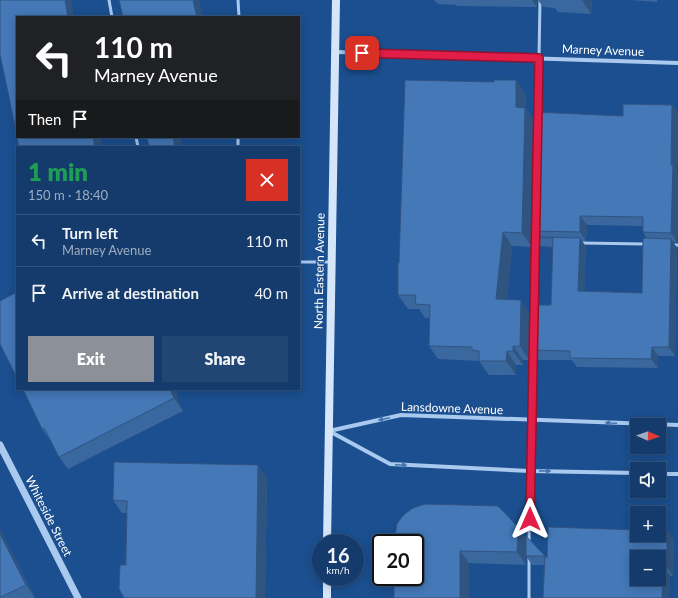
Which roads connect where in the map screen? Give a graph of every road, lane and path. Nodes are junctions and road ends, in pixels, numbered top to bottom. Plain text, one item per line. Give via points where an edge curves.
1 (109, 0) edge
2 (238, 0) edge
3 (336, 0) edge
4 (540, 0) edge
5 (112, 16) edge
6 (239, 16) edge
7 (336, 52) junction
8 (539, 58) junction
9 (678, 63) edge
10 (538, 120) edge
11 (535, 235) edge
12 (575, 243) edge
13 (646, 244) edge
14 (670, 245) edge
15 (678, 245) edge
16 (300, 262) edge
17 (332, 262) junction
18 (534, 312) edge
19 (533, 351) edge
20 (532, 420) junction
21 (678, 425) edge
22 (328, 431) junction
23 (0, 445) edge
24 (530, 471) junction
25 (630, 473) edge
26 (666, 474) edge
27 (678, 474) edge
28 (327, 534) edge
29 (327, 586) edge
30 (78, 598) edge
31 (327, 598) edge
32 (529, 598) edge

1 - 5 lane
2 - 6 lane
3 - 7 main road, North Eastern Avenue
4 - 8 lane
7 - 8 street, Marney Avenue
7 - 17 main road, North Eastern Avenue
8 - 9 street, Marney Avenue
8 - 10 lane
11 - 18 lane
12 - 13 lane
14 - 15 lane
16 - 17 lane
17 - 22 main road, North Eastern Avenue
19 - 20 lane
21 -> 20 street, Lansdowne Avenue
20 -> 22 street, Lansdowne Avenue via 401,415
20 - 24 lane
22 -> 24 street via 390,464
22 - 28 main road, North Eastern Avenue
23 - 30 street, Whiteside Street
24 -> 25 street
24 - 32 lane
26 - 27 street
29 - 31 main road

